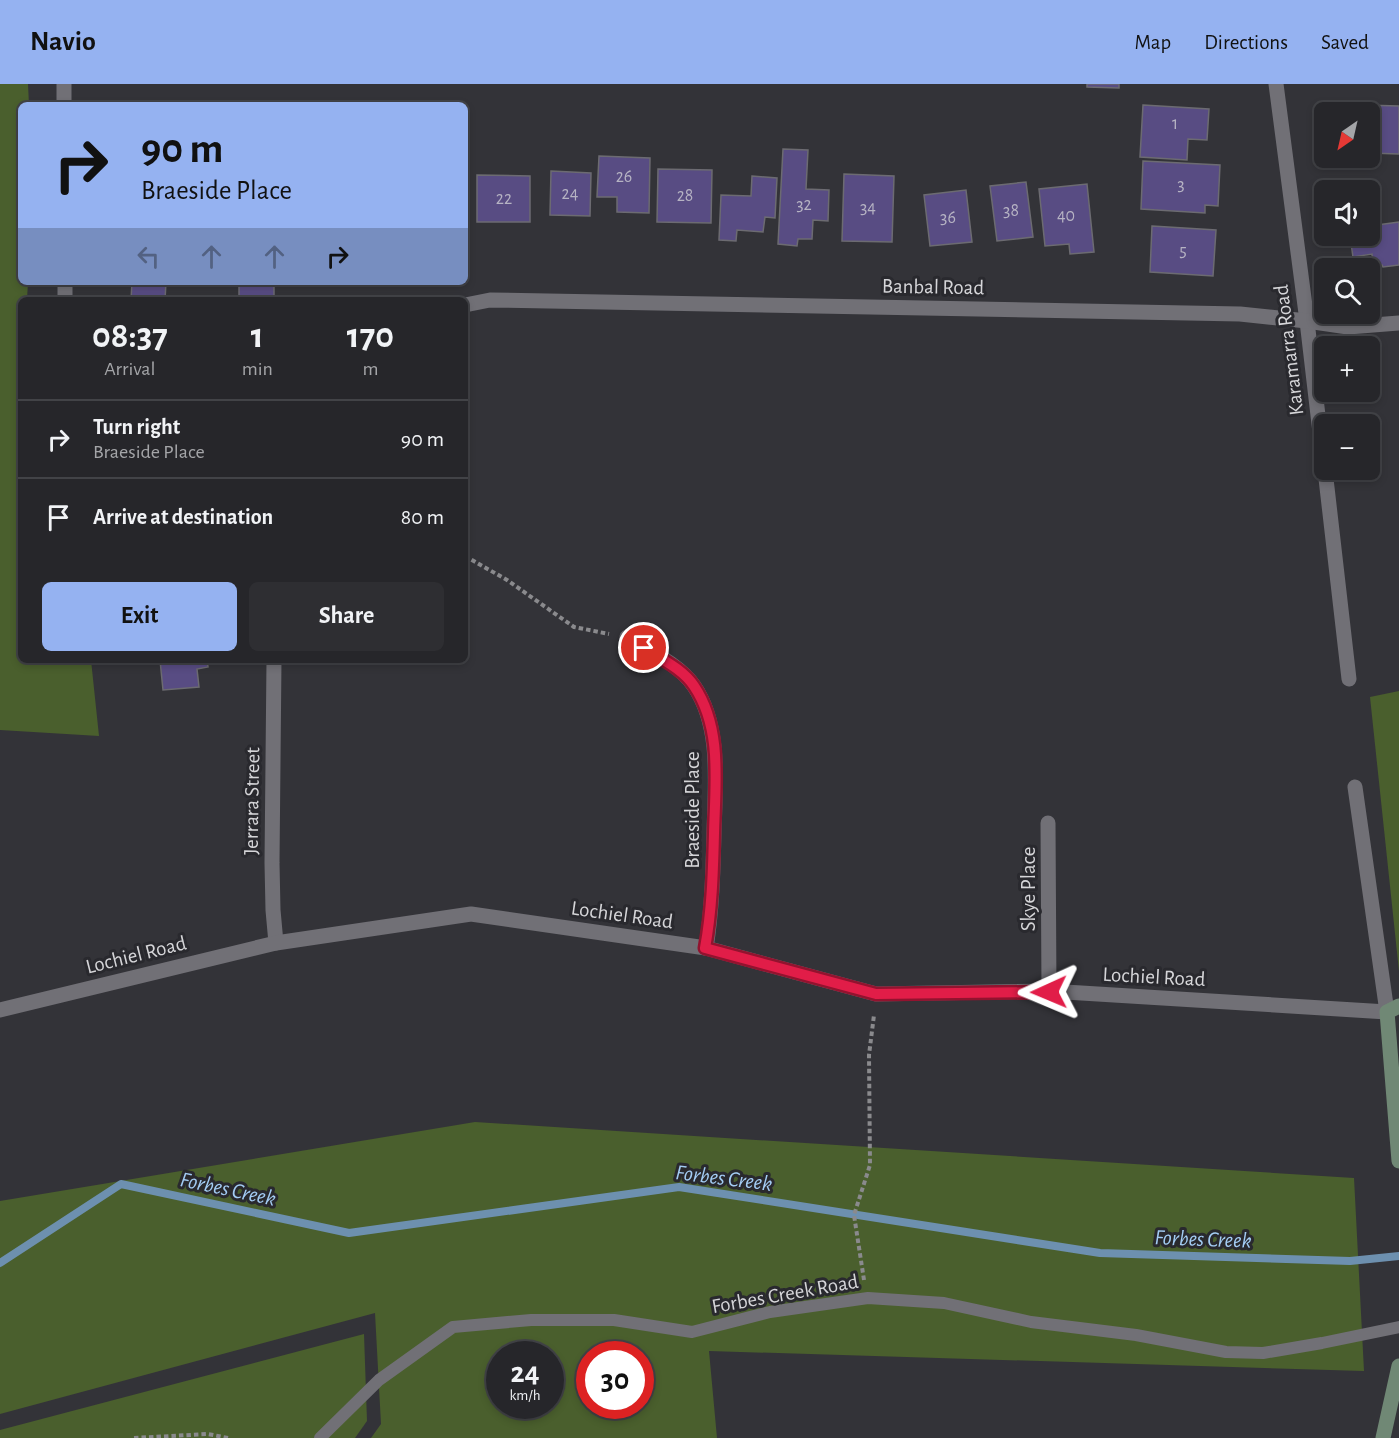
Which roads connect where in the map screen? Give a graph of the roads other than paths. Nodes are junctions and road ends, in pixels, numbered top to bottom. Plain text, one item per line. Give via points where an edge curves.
1 (64, 84) edge
2 (1276, 84) edge
3 (64, 102) edge
4 (468, 304) edge
5 (1307, 321) junction
6 (1399, 323) edge
7 (1318, 414) edge
8 (1326, 480) edge
9 (627, 637) road end
10 (274, 663) edge
11 (1349, 679) dead end
12 (1355, 787) dead end
13 (1048, 823) dead end
14 (276, 942) junction
15 (705, 948) junction
16 (1049, 992) junction
17 (1393, 1009) edge
18 (0, 1010) edge
19 (1399, 1161) edge
20 (1399, 1326) edge
21 (1399, 1366) edge
22 (320, 1438) edge
23 (1383, 1438) edge

1 - 3 street
2 - 5 street, Karamarra Road
4 - 5 street, Banbal Road via 490,300 1097,311 1240,314
5 - 6 street, Banbal Road via 1348,327
5 - 7 street, Karamarra Road
8 - 11 street, Karamarra Road
9 - 15 street, Braeside Place via 677,668 693,684 713,735 716,760 712,901
10 - 14 street, Jerrara Street via 272,863
12 - 17 street
13 - 16 street, Skye Place
14 - 15 street, Lochiel Road via 471,914
14 - 18 street, Lochiel Road
15 - 16 street, Lochiel Road via 876,994
16 - 17 street, Lochiel Road
17 - 19 street
20 - 22 lane, Forbes Creek Road via 1263,1353 1226,1352 1136,1335 1031,1322 944,1303 868,1298 770,1312 692,1332 614,1320 531,1320 453,1327 379,1380
21 - 23 street

